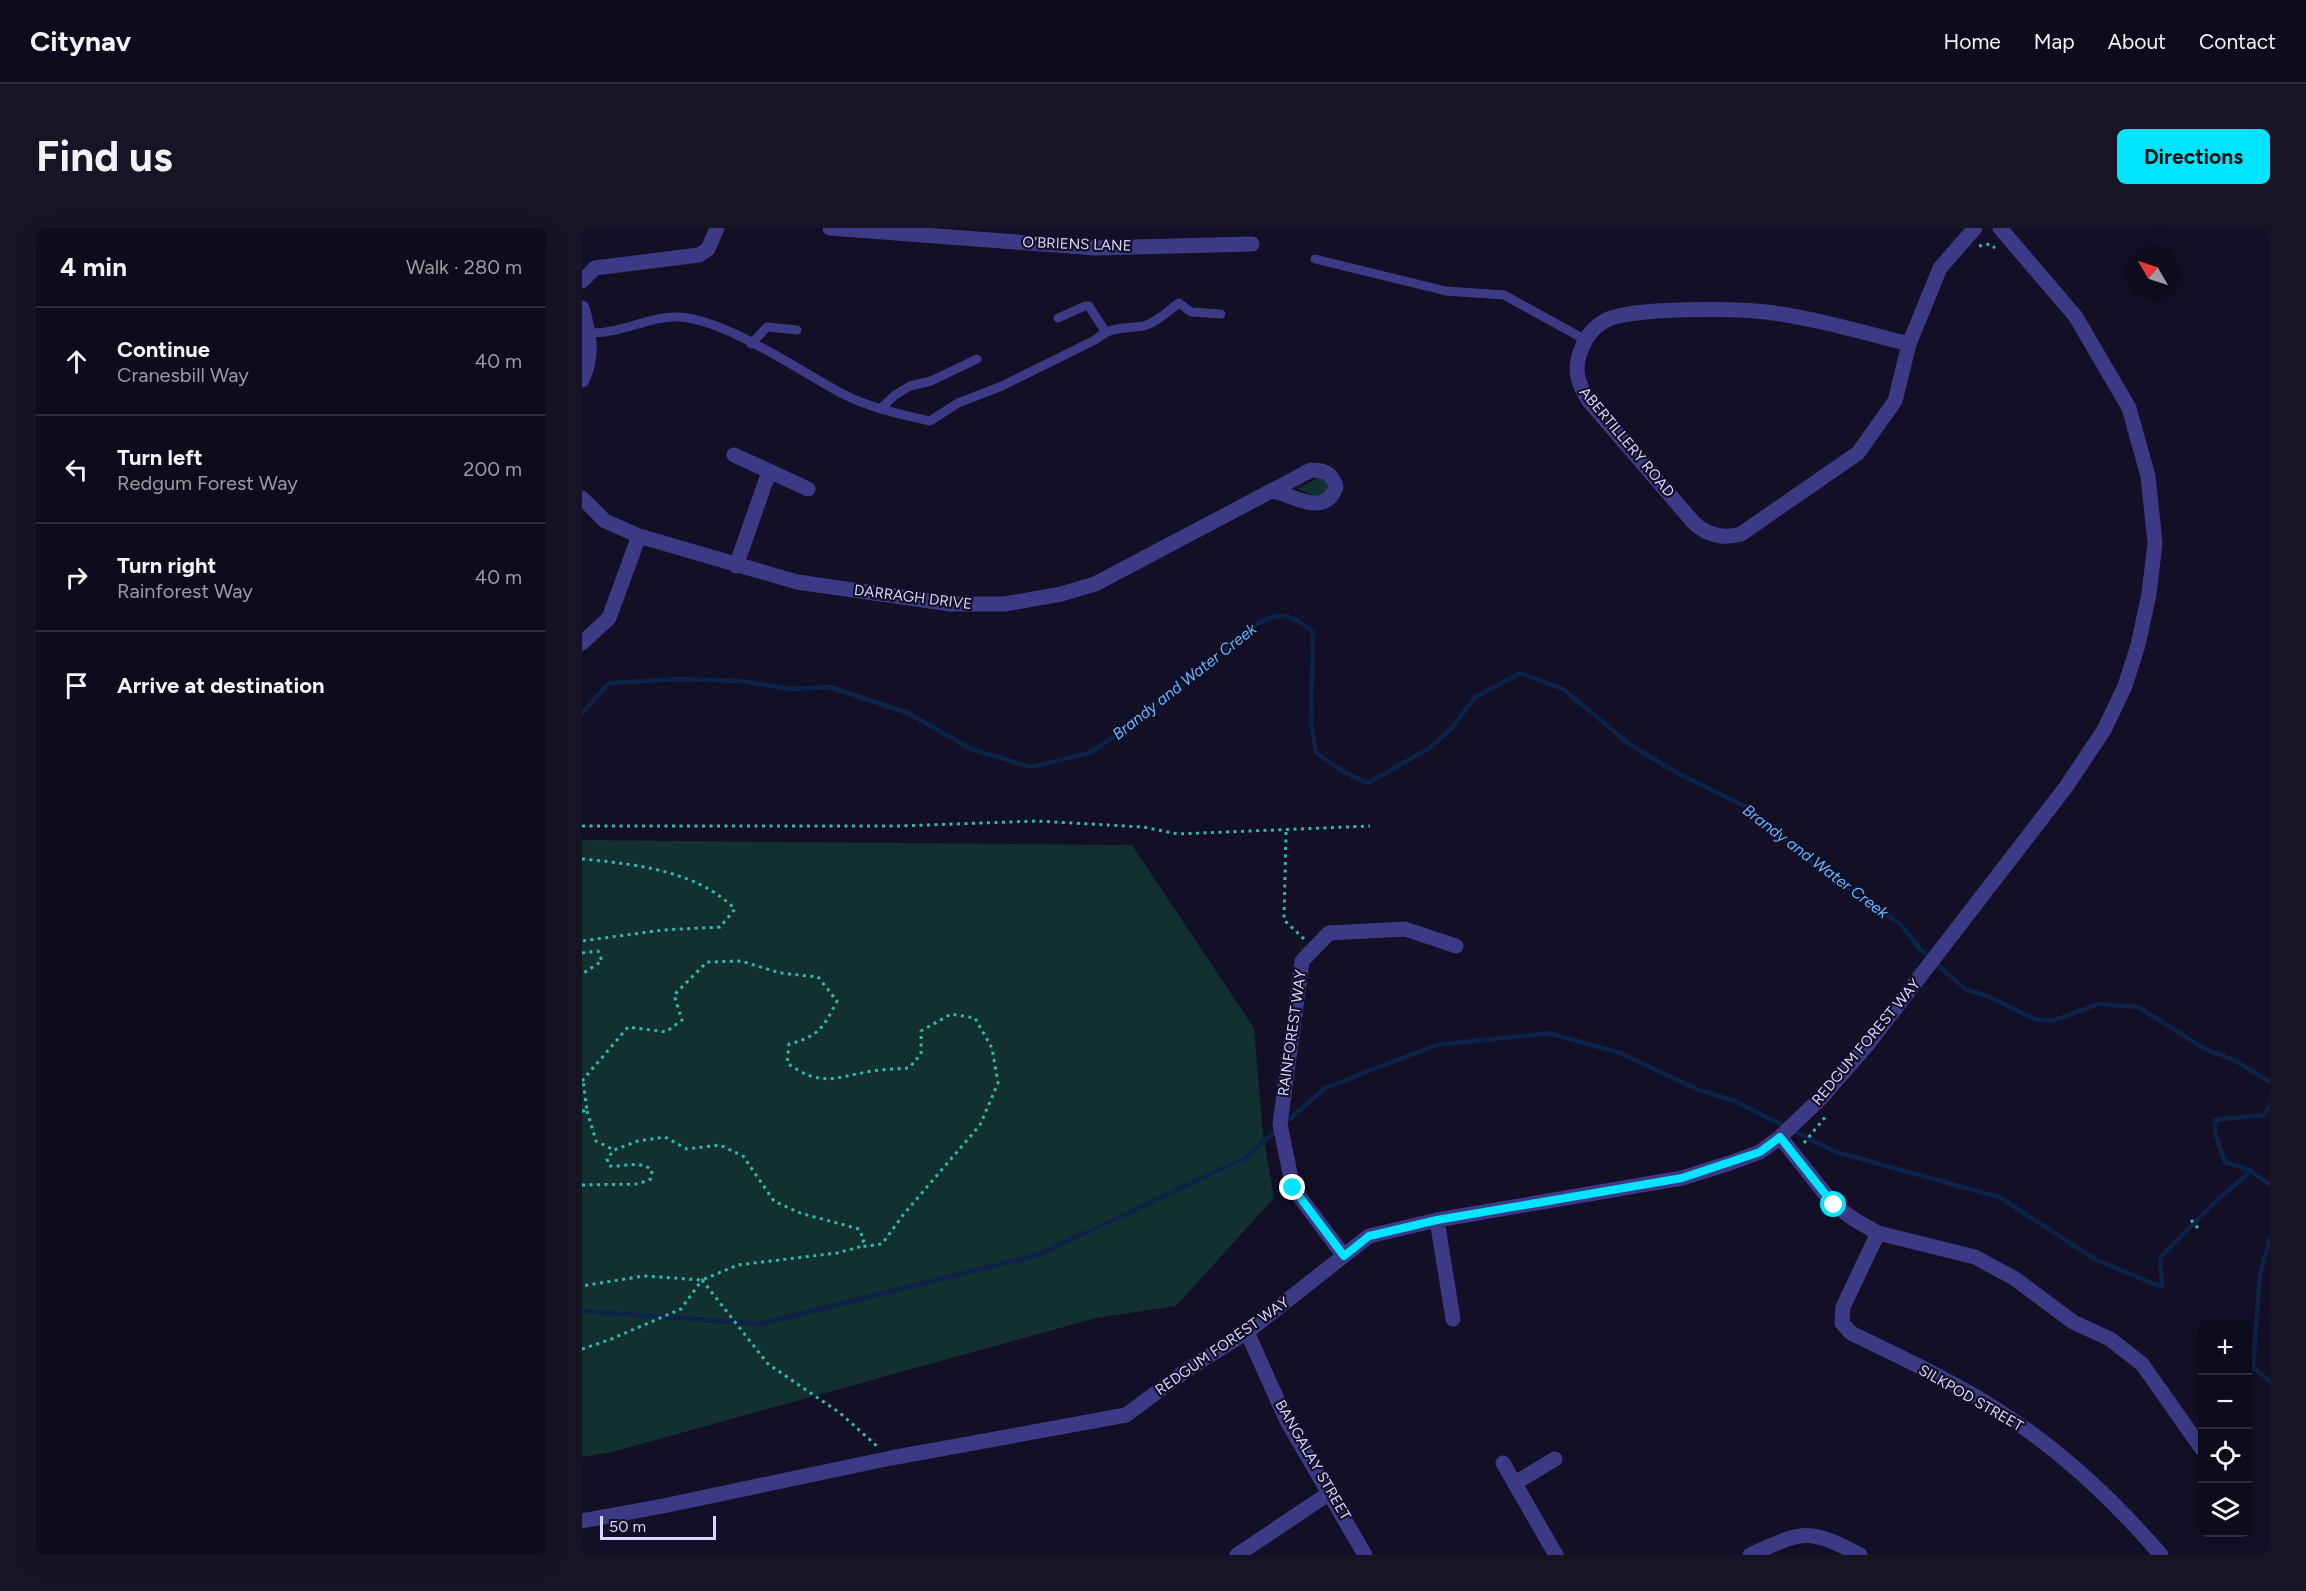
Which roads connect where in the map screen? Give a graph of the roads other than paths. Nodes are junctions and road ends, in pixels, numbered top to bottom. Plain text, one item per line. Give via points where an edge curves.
1 (717, 228) edge
2 (830, 228) edge
3 (1975, 228) edge
4 (2000, 228) edge
5 (1252, 244) dead end
6 (1315, 259) dead end
7 (582, 281) edge
8 (582, 308) edge
9 (1221, 314) dead end
10 (1058, 318) dead end
11 (797, 330) dead end
12 (1105, 331) junction
13 (590, 333) junction
14 (1584, 339) junction
15 (751, 344) junction
16 (1909, 344) junction
17 (977, 359) dead end
18 (582, 380) edge
19 (880, 409) junction
20 (734, 455) dead end
21 (769, 472) junction
22 (808, 489) dead end
23 (1274, 491) dead end
24 (582, 498) edge
25 (639, 536) junction
26 (736, 566) junction
27 (582, 644) edge
28 (1456, 946) dead end
29 (1780, 1137) junction
30 (1437, 1220) junction
31 (1878, 1233) junction
32 (1344, 1256) junction
33 (1453, 1319) dead end
34 (1247, 1332) junction
35 (2198, 1443) edge
36 (1555, 1459) dead end
37 (1503, 1463) dead end
38 (1515, 1483) junction
39 (1331, 1492) junction
40 (582, 1521) edge
41 (1238, 1555) edge
42 (1365, 1555) edge
43 (1556, 1555) edge
44 (1750, 1555) edge
45 (1860, 1555) edge
46 (2161, 1555) edge

1 - 7 street via 708,249 699,255 595,268
2 - 5 street, O'BRIENS LANE via 1096,248
3 - 16 street via 1940,268
4 - 29 street, REDGUM FOREST WAY via 2076,316 2129,408 2148,476 2155,543 2138,645 2126,686 2104,730 2026,838 1868,1044
6 - 14 lane via 1446,291 1504,294
8 - 13 street
9 - 12 lane via 1191,312 1179,303 1144,326
10 - 12 lane via 1089,306
11 - 15 lane via 767,327
12 - 19 lane via 1095,340 958,403 930,421
13 - 15 lane via 610,334 645,322 678,317 715,326
13 - 18 street via 590,353
14 - 16 street via 1611,318 1661,311 1765,312
14 - 16 street, ABERTILLERY ROAD via 1576,368 1578,385 1589,401 1694,523 1703,531 1730,537 1741,534 1858,453 1895,401
15 - 19 lane via 844,395
17 - 19 lane via 931,381 910,386
20 - 21 street
21 - 22 street
21 - 26 street
23 - 26 street, DARRAGH DRIVE via 1095,584 1005,604 951,604 797,582
24 - 25 street, DARRAGH DRIVE via 605,521
25 - 26 street, DARRAGH DRIVE
25 - 27 street via 609,618
28 - 32 street, RAINFOREST WAY via 1405,929 1329,933 1302,962 1280,1124 1293,1188
29 - 30 street, REDGUM FOREST WAY via 1760,1152 1682,1178
29 - 31 street via 1834,1205
30 - 32 street, REDGUM FOREST WAY via 1369,1236
30 - 33 street
31 - 35 street via 1975,1257 2014,1278 2073,1322 2110,1339 2142,1364
31 - 46 street, SILKPOD STREET via 1843,1307 1842,1323 1851,1333 1993,1407 2034,1435 2121,1509
32 - 34 street, REDGUM FOREST WAY
34 - 39 street, BANGALAY STREET via 1287,1421
34 - 40 street, REDGUM FOREST WAY via 1126,1415
36 - 38 street
37 - 38 street
38 - 43 street
39 - 41 street
39 - 42 street, BANGALAY STREET
44 - 45 street via 1799,1534 1814,1534

